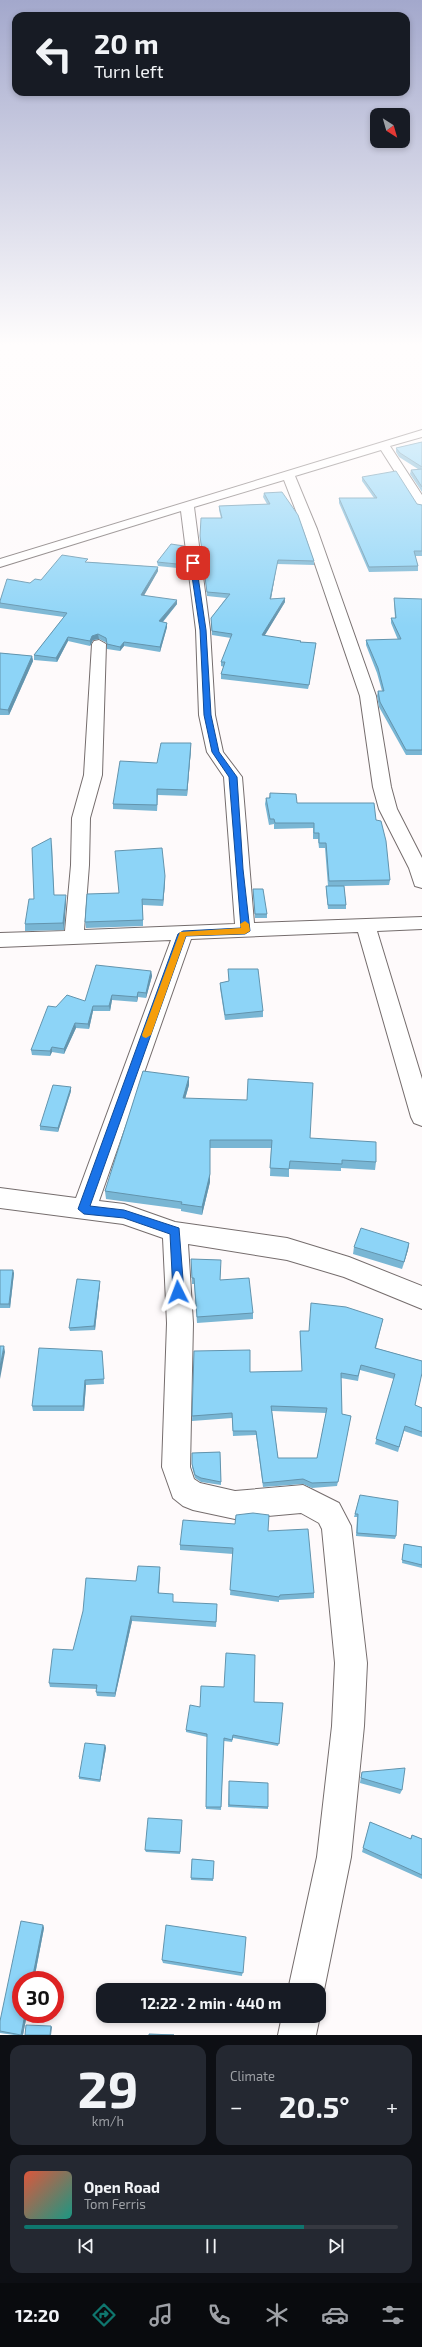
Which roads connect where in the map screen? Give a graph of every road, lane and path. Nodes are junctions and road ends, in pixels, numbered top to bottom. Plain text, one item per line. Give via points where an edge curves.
1 (408, 437) edge
2 (383, 444) junction
3 (288, 475) junction
4 (187, 505) junction
5 (422, 505) edge
6 (0, 563) edge
7 (99, 644) dead end
8 (422, 882) edge
9 (422, 923) edge
10 (366, 926) junction
11 (245, 931) junction
12 (183, 934) junction
13 (74, 937) junction
14 (0, 940) edge
15 (422, 1117) edge
16 (0, 1198) edge
17 (84, 1209) junction
18 (175, 1232) junction
19 (422, 1298) edge
20 (307, 1983) edge
21 (300, 2023) edge
22 (297, 2035) edge

1 - 2 street
2 - 3 street
2 - 5 street
3 - 4 street
3 - 8 street via 310,529 368,696 388,810 418,868
4 - 6 street
4 - 11 street via 203,630 207,715 215,752 233,777
7 - 13 street via 93,775 81,818
9 - 10 street
10 - 11 street
10 - 15 street
11 - 12 street
12 - 13 street
12 - 17 street
13 - 14 street
16 - 17 street
17 - 18 street via 124,1214
18 - 19 street via 287,1249 349,1268
18 - 20 street via 180,1323 176,1467 183,1488 192,1496 235,1504 303,1499 329,1513 336,1526 351,1662 348,1726 334,1857
21 - 22 street

